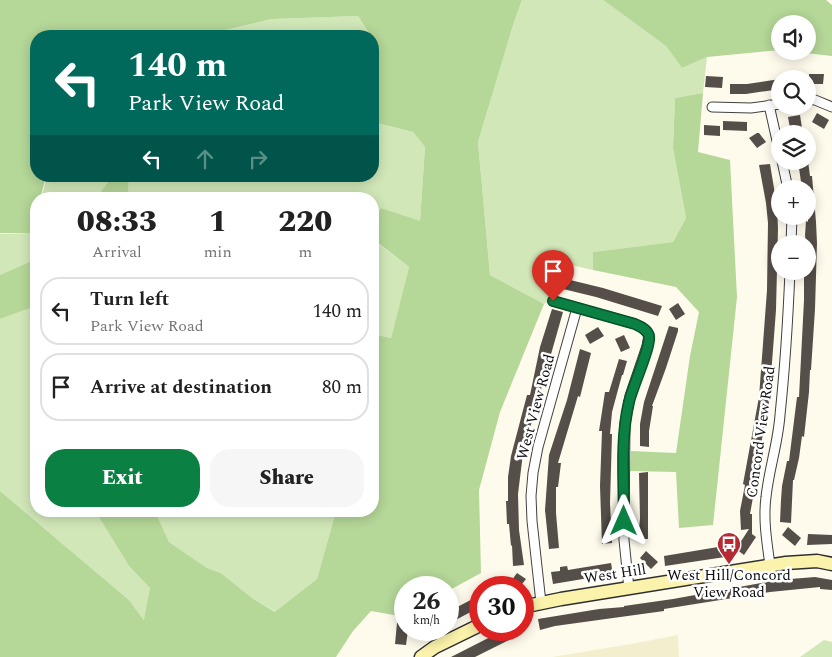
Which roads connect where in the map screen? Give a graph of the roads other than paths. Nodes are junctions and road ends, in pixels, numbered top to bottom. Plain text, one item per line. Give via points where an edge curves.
1 (816, 100) edge
2 (769, 105) joint
3 (712, 107) dead end
4 (832, 108) edge
5 (773, 125) edge
6 (790, 280) edge
7 (553, 301) dead end
8 (577, 308) junction
9 (832, 564) edge
10 (770, 565) junction
11 (630, 588) junction
12 (541, 603) junction
13 (534, 604) edge
14 (469, 631) edge
15 (420, 657) edge

1 - 4 street
2 - 3 street
2 - 5 street
6 - 10 street, Concord View Road via 777,446 765,499
7 - 8 street
8 - 11 street via 635,324 649,335 625,424 624,540
8 - 12 street, West View Road via 533,473 532,521
9 - 10 street, West Hill via 817,561
10 - 11 street, West Hill
11 - 12 street, West Hill
12 - 13 street, West Hill
14 - 15 street

